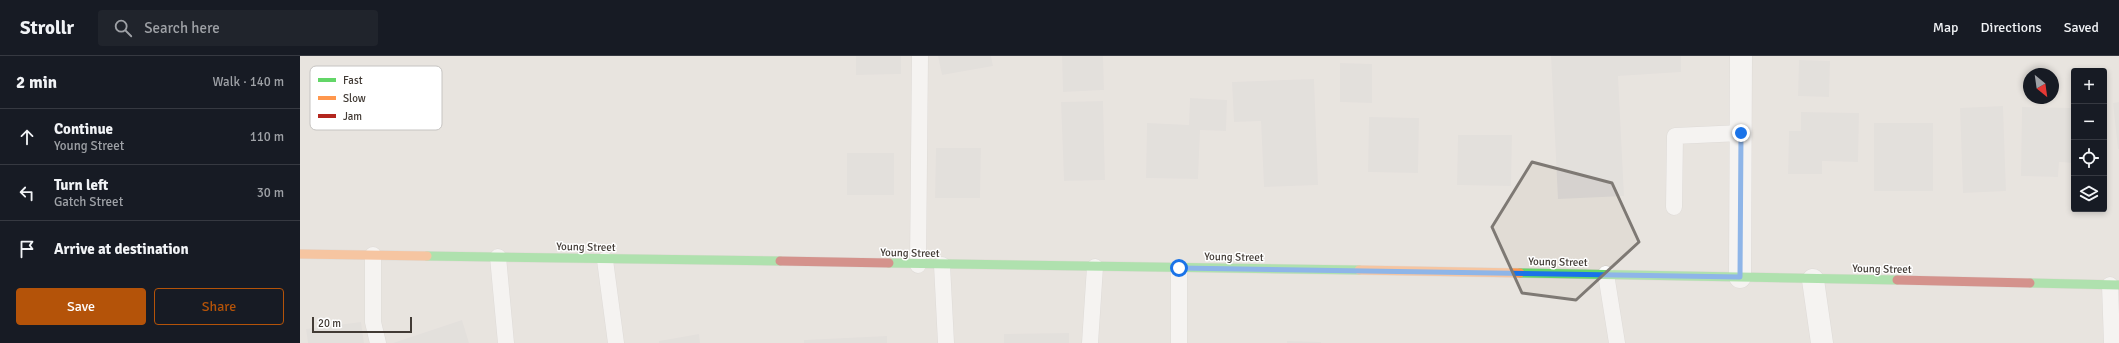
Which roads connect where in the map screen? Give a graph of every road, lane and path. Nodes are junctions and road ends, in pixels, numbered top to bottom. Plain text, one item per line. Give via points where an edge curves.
1 (920, 56) edge
2 (1741, 56) edge
3 (1741, 133) junction
4 (1674, 207) dead end
5 (300, 254) edge
6 (373, 255) junction
7 (498, 258) junction
8 (605, 260) junction
9 (918, 265) junction
10 (942, 265) junction
11 (1095, 267) junction
12 (1179, 268) junction
13 (1606, 274) junction
14 (1740, 277) junction
15 (1813, 280) junction
16 (2115, 285) edge
17 (378, 343) edge
18 (506, 343) edge
19 (616, 343) edge
20 (946, 343) edge
21 (1090, 343) edge
22 (1179, 343) edge
23 (1617, 343) edge
24 (1822, 343) edge
25 (2112, 343) edge

1 - 9 lane
2 - 3 street
3 - 4 lane via 1675,136
3 - 14 street
5 - 6 main road, Young Street
6 - 7 main road, Young Street
6 - 17 lane via 373,322
7 - 8 main road, Young Street
7 - 18 lane
8 - 9 main road, Young Street
8 - 19 lane
9 - 10 main road, Young Street
10 - 11 main road, Young Street
10 - 20 lane
11 - 12 main road, Young Street
11 - 21 lane
12 - 13 main road, Young Street
12 - 22 lane
13 - 14 main road, Young Street
13 - 23 lane
14 - 15 main road, Young Street
15 - 16 main road, Young Street
15 - 24 street
16 - 25 lane

